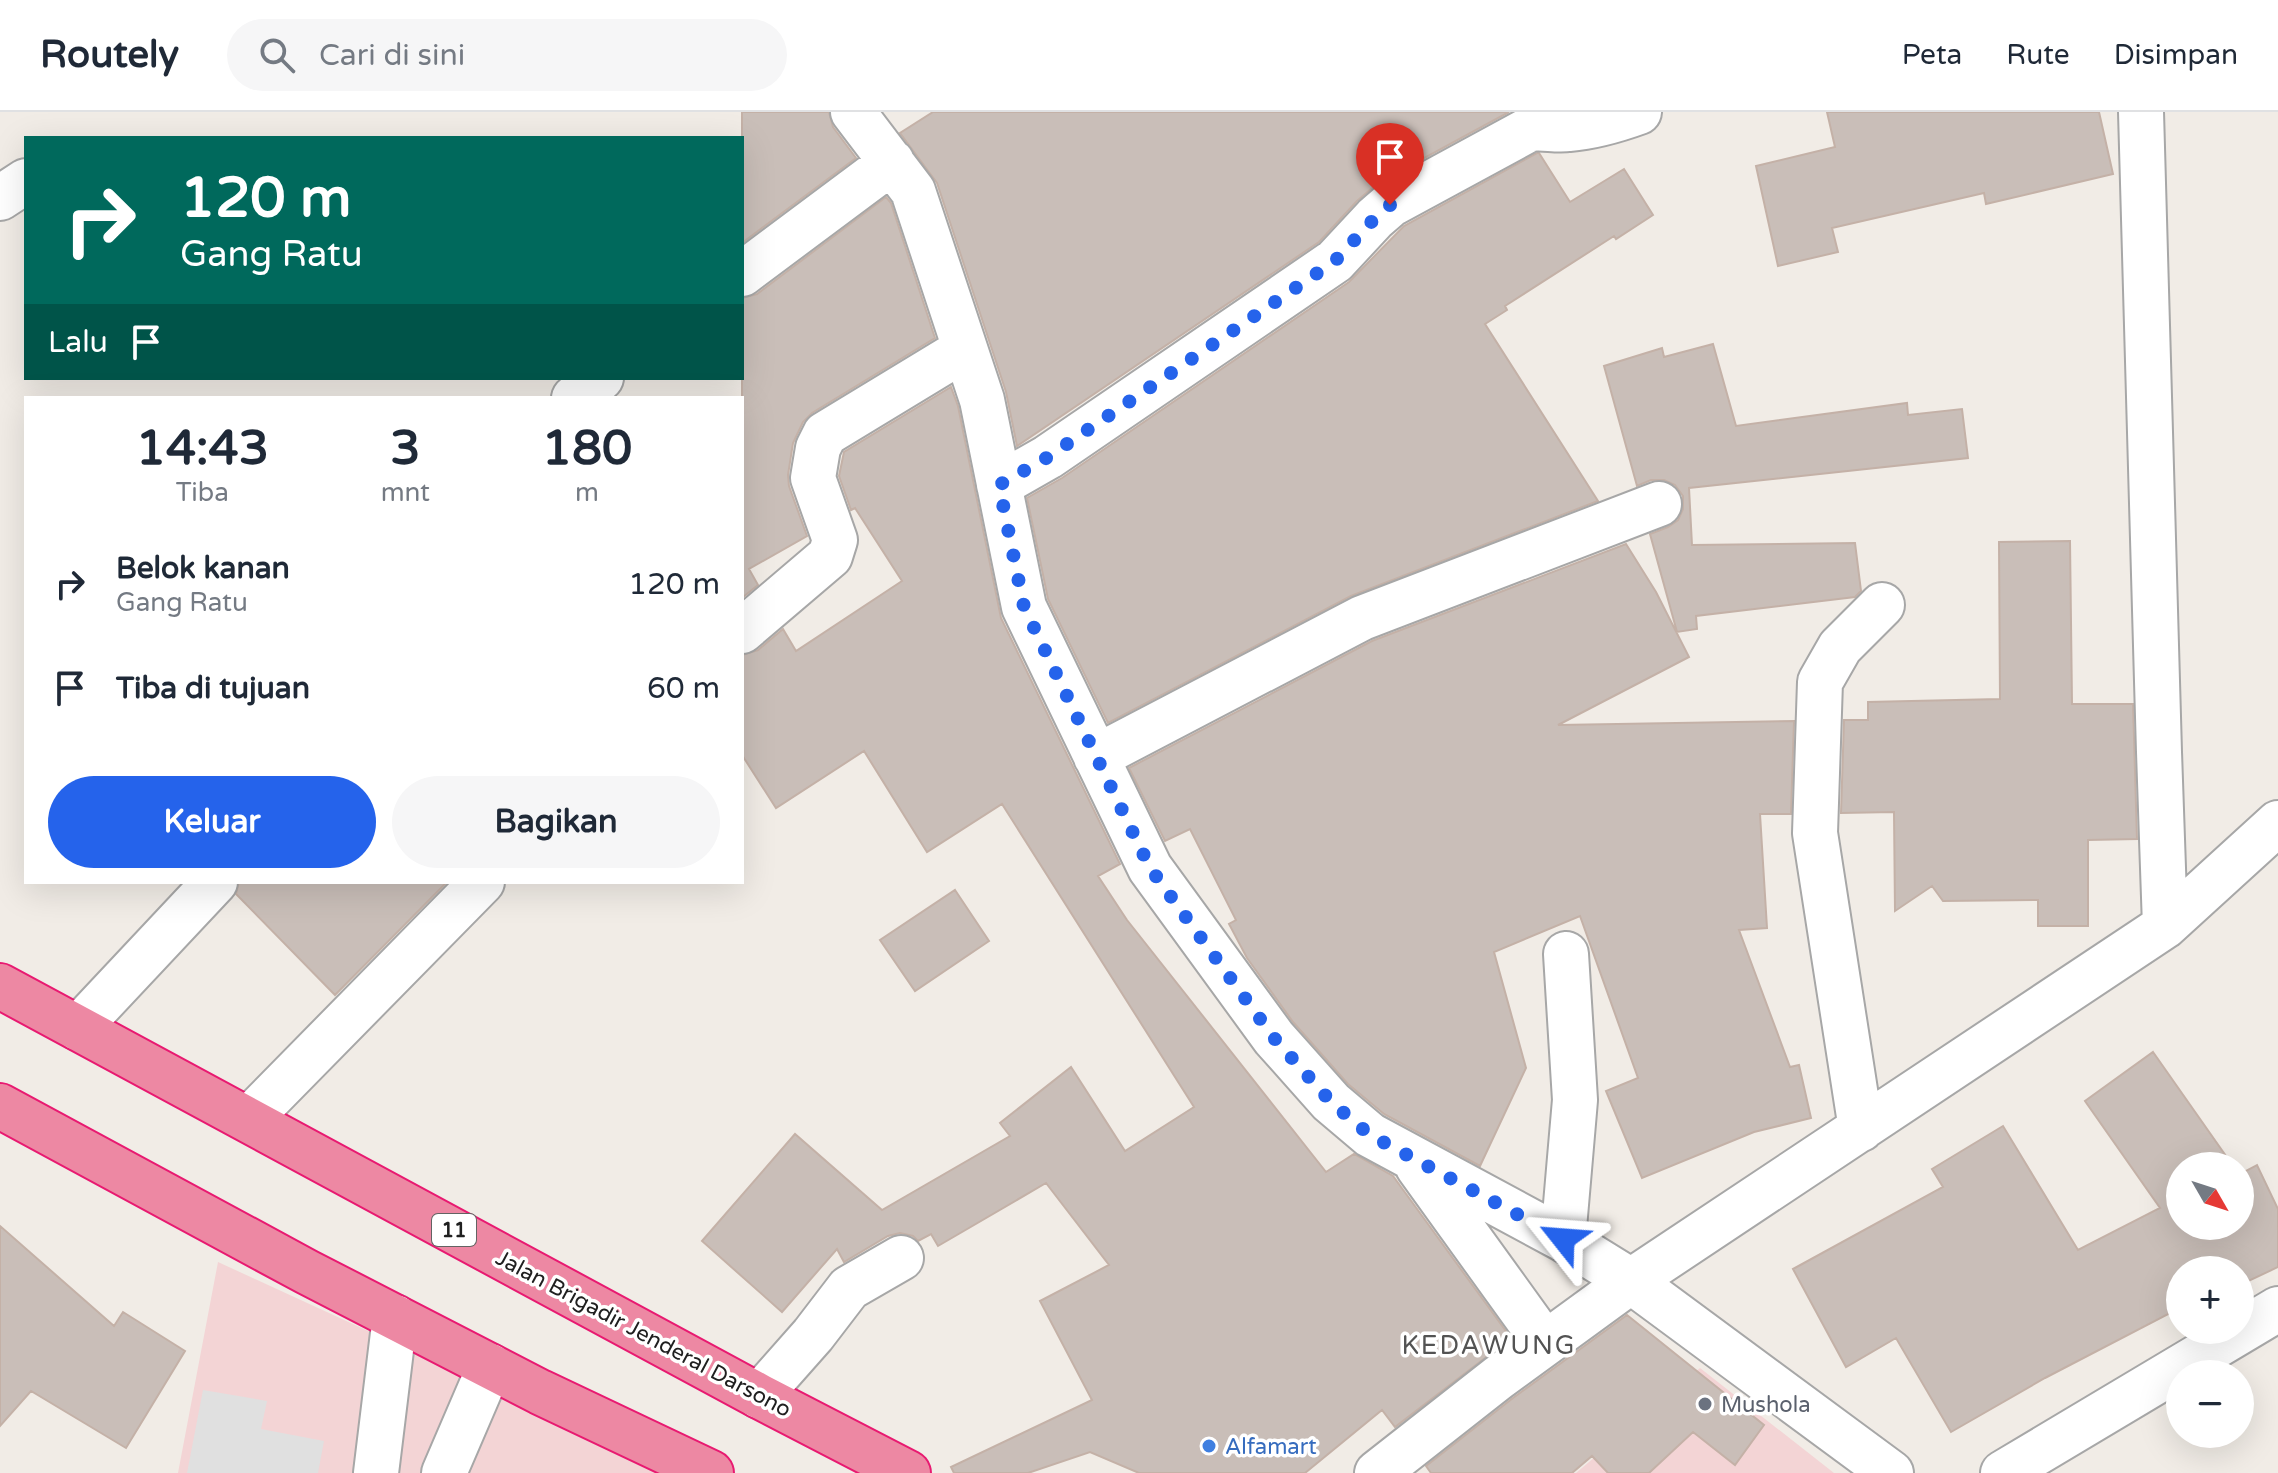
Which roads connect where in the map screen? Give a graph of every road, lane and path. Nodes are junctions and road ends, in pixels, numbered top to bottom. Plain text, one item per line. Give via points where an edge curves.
1 (853, 112) edge
2 (1639, 112) edge
3 (2141, 112) edge
4 (892, 162) junction
5 (24, 182) edge
6 (0, 198) edge
7 (744, 273) edge
8 (965, 349) junction
9 (598, 380) edge
10 (577, 396) edge
11 (999, 485) junction
12 (1659, 504) dead end
13 (1882, 605) dead end
14 (744, 629) edge
15 (1096, 757) junction
16 (2278, 823) edge
17 (213, 884) edge
18 (480, 884) edge
19 (2165, 926) junction
20 (1566, 954) dead end
21 (0, 986) edge
22 (78, 1028) junction
23 (0, 1106) edge
24 (249, 1119) junction
25 (1861, 1129) junction
26 (1412, 1159) junction
27 (1563, 1239) junction
28 (901, 1258) dead end
29 (1631, 1281) junction
30 (2278, 1309) edge
31 (395, 1317) junction
32 (1545, 1343) junction
33 (490, 1366) junction
34 (759, 1396) junction
35 (376, 1473) edge
36 (444, 1473) edge
37 (711, 1473) edge
38 (908, 1473) edge
39 (1377, 1473) edge
40 (1891, 1473) edge
41 (2003, 1473) edge

1 - 4 street
2 - 11 street via 1565,130 1530,129 1390,205 1335,261
3 - 19 street
4 - 7 street
4 - 8 street via 913,191
5 - 6 street
8 - 11 street via 982,400
8 - 14 street via 825,434 813,478 835,540 830,556
9 - 10 street
11 - 15 street via 1024,607
12 - 15 street via 1362,618
13 - 25 street via 1840,647 1820,682 1815,833
15 - 26 street via 1150,868 1274,1038 1331,1102 1370,1135
16 - 19 street
17 - 22 street
18 - 24 street
19 - 25 street
20 - 27 street via 1575,1100
21 - 22 highway, Jalan Brigadir Jenderal Darsono / 11
22 - 24 highway, Jalan Brigadir Jenderal Darsono / 11
23 - 31 highway
24 - 34 highway, Jalan Brigadir Jenderal Darsono / 11
25 - 29 street
26 - 27 street
26 - 32 street
27 - 29 street
28 - 34 street via 849,1288
29 - 32 street
29 - 40 street
30 - 41 street
31 - 33 highway
31 - 35 street
32 - 39 street
33 - 36 street
33 - 37 highway
34 - 38 highway, Jalan Brigadir Jenderal Darsono / 11

